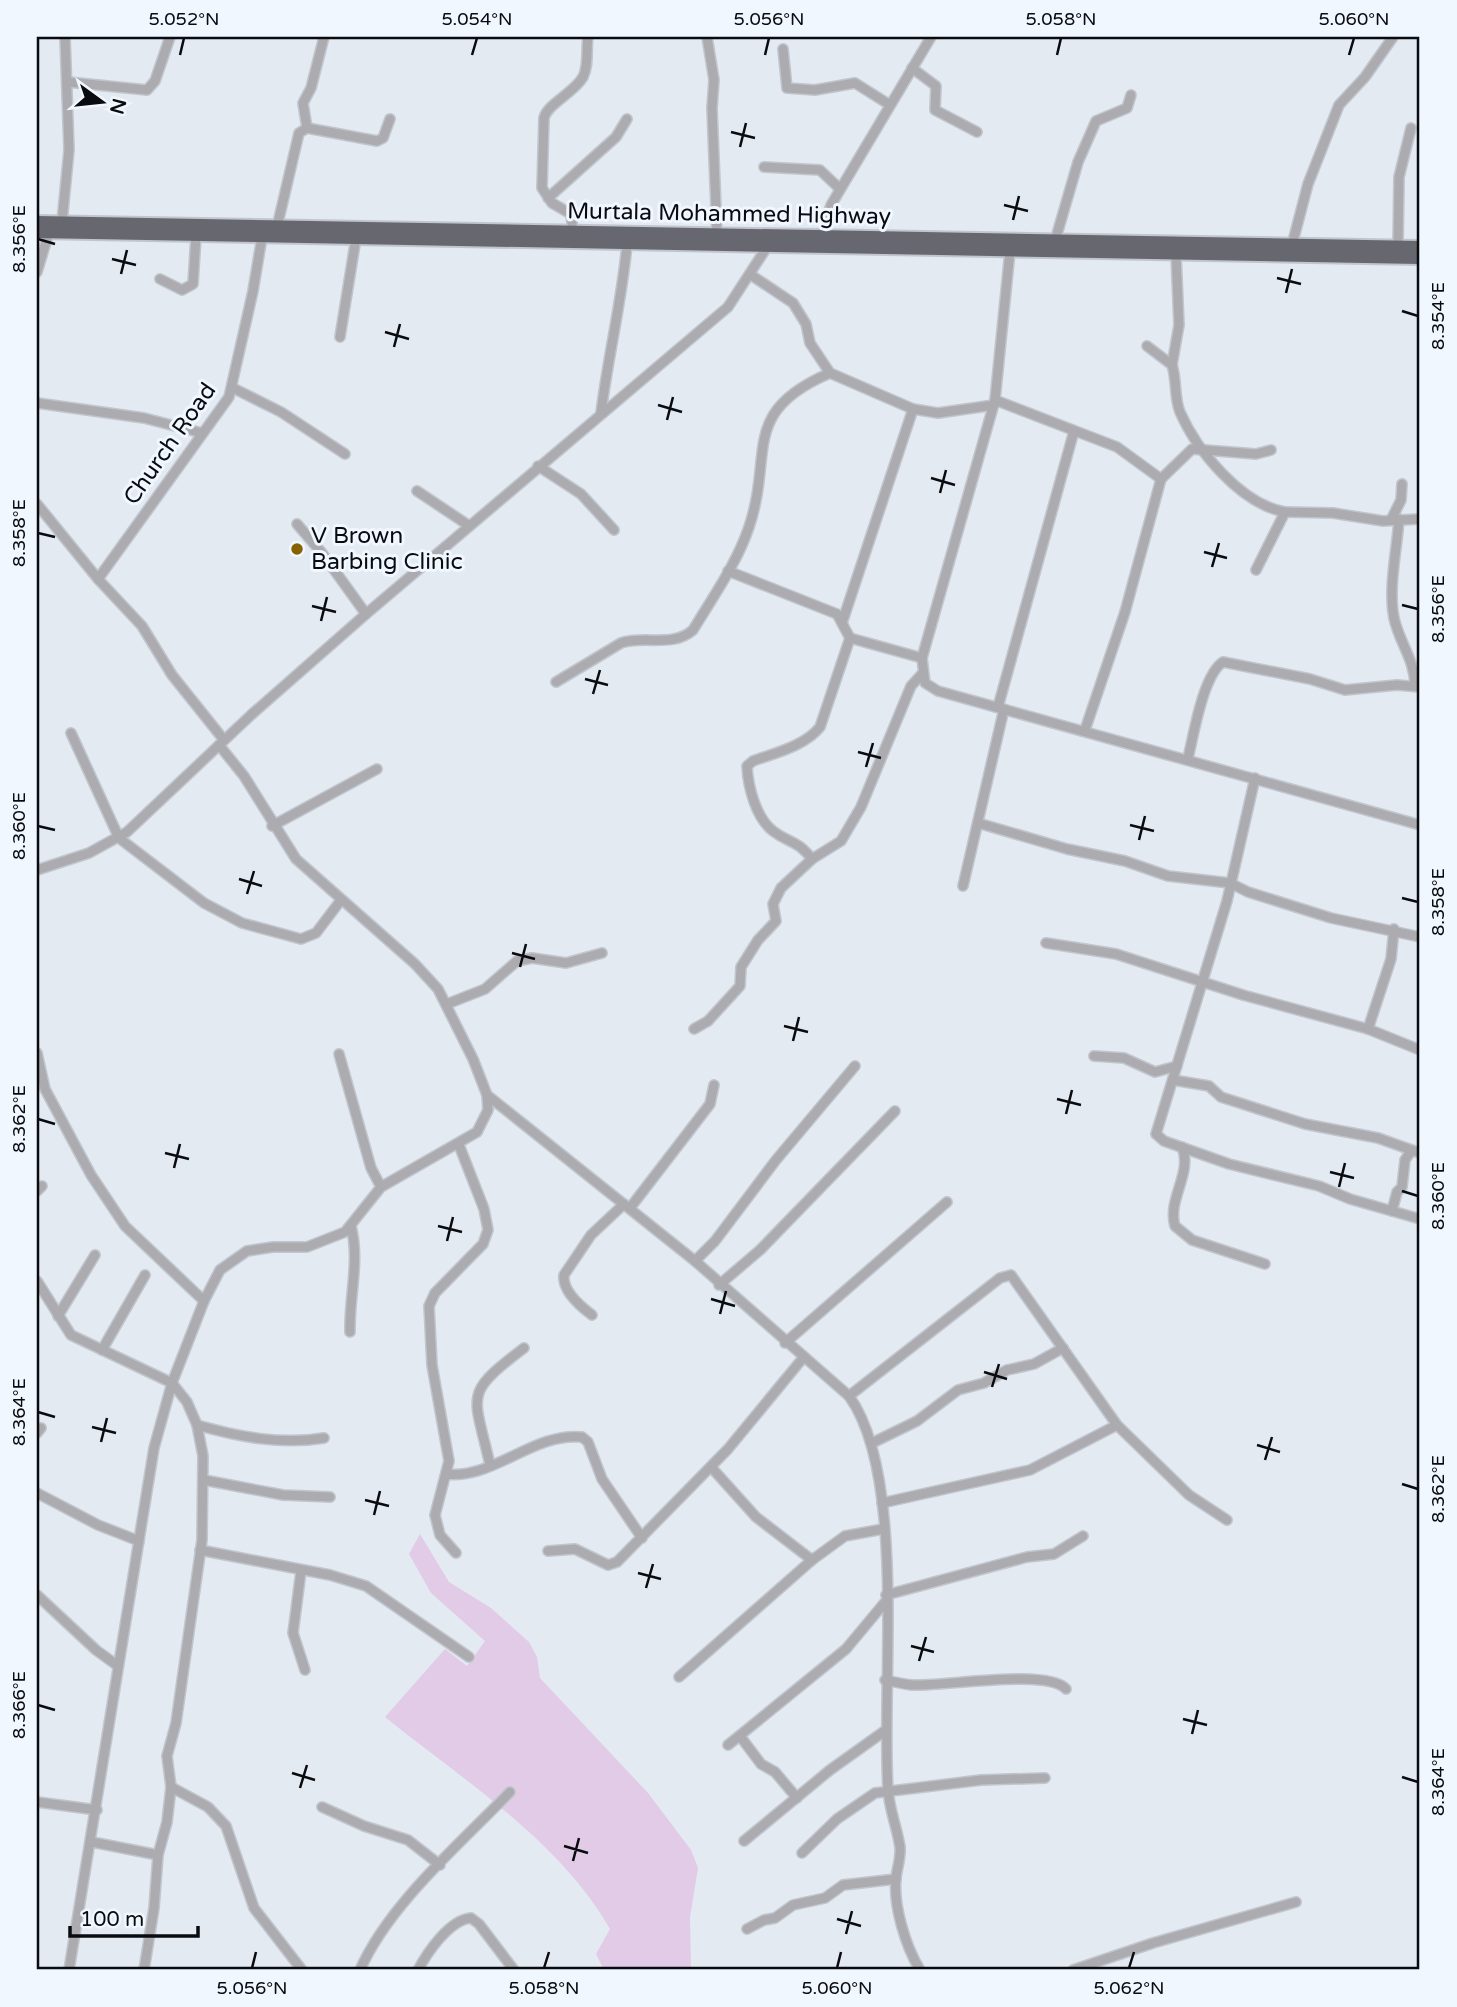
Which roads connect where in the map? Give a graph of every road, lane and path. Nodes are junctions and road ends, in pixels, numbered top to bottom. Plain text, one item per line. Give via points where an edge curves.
1 (65, 37) edge
2 (170, 37) edge
3 (324, 37) edge
4 (587, 37) edge
5 (707, 37) edge
6 (931, 37) edge
7 (1393, 37) edge
8 (783, 49) dead end
9 (912, 68) junction
10 (68, 82) junction
11 (1131, 95) dead end
12 (890, 104) junction
13 (390, 119) dead end
14 (627, 119) dead end
15 (307, 128) junction
16 (1412, 128) dead end
17 (977, 132) dead end
18 (764, 167) dead end
19 (840, 190) junction
20 (548, 198) junction
21 (37, 222) edge
22 (62, 222) junction
23 (277, 227) junction
24 (43, 232) edge
25 (573, 232) junction
26 (717, 234) junction
27 (196, 236) junction
28 (262, 237) junction
29 (821, 237) junction
30 (356, 238) junction
31 (1055, 241) junction
32 (900, 243) junction
33 (627, 244) junction
34 (1292, 245) junction
35 (1398, 246) junction
36 (766, 247) junction
37 (1420, 247) edge
38 (1010, 251) junction
39 (1176, 255) junction
40 (1420, 258) edge
41 (37, 272) edge
42 (751, 275) junction
43 (160, 279) dead end
44 (340, 337) dead end
45 (1147, 346) dead end
46 (1172, 365) junction
47 (830, 373) junction
48 (233, 388) junction
49 (994, 402) junction
50 (37, 403) edge
51 (913, 409) junction
52 (601, 413) junction
53 (1074, 431) junction
54 (202, 433) junction
55 (1199, 449) junction
56 (1271, 450) dead end
57 (345, 454) dead end
58 (538, 466) junction
59 (1161, 479) junction
60 (1402, 484) dead end
61 (417, 491) dead end
62 (37, 504) edge
63 (1285, 512) junction
64 (1420, 519) edge
65 (1395, 520) junction
66 (297, 524) dead end
67 (468, 526) junction
68 (614, 530) dead end
69 (728, 570) junction
70 (1256, 570) dead end
71 (98, 579) junction
72 (366, 614) junction
73 (843, 620) junction
74 (850, 638) junction
75 (922, 657) junction
76 (922, 674) junction
77 (556, 682) dead end
78 (1418, 687) edge
79 (1001, 708) junction
80 (1085, 730) junction
81 (71, 733) dead end
82 (222, 742) junction
83 (1188, 758) junction
84 (377, 769) dead end
85 (1255, 778) junction
86 (978, 823) junction
87 (1420, 825) edge
88 (272, 826) junction
89 (119, 838) junction
90 (812, 859) junction
91 (37, 870) edge
92 (1230, 883) junction
93 (963, 886) dead end
94 (341, 900) junction
95 (1394, 929) junction
96 (1420, 937) edge
97 (1046, 943) dead end
98 (602, 953) dead end
99 (1204, 983) junction
100 (447, 1004) junction
101 (1368, 1029) junction
102 (694, 1030) dead end
103 (1420, 1050) edge
104 (37, 1053) edge
105 (339, 1054) dead end
106 (1094, 1056) dead end
107 (855, 1066) dead end
108 (1177, 1066) junction
109 (1173, 1080) junction
110 (714, 1085) dead end
111 (487, 1095) junction
112 (895, 1111) dead end
113 (459, 1145) junction
114 (1182, 1147) junction
115 (1416, 1152) edge
116 (381, 1187) junction
117 (947, 1202) dead end
118 (627, 1206) junction
119 (1392, 1211) junction
120 (1420, 1219) edge
121 (351, 1226) junction
122 (95, 1255) dead end
123 (695, 1261) junction
124 (1265, 1264) dead end
125 (145, 1275) dead end
126 (37, 1281) edge
127 (719, 1285) junction
128 (204, 1301) junction
129 (592, 1315) dead end
130 (58, 1316) junction
131 (350, 1332) dead end
132 (785, 1343) junction
133 (524, 1348) dead end
134 (1063, 1348) junction
135 (102, 1350) junction
136 (803, 1358) junction
137 (172, 1384) junction
138 (849, 1396) junction
139 (197, 1425) junction
140 (1116, 1425) junction
141 (324, 1438) dead end
142 (872, 1443) junction
143 (490, 1465) junction
144 (710, 1467) junction
145 (446, 1474) junction
146 (204, 1480) junction
147 (37, 1493) edge
148 (330, 1497) dead end
149 (882, 1503) junction
150 (1227, 1520) dead end
151 (883, 1529) junction
152 (1083, 1536) dead end
153 (642, 1538) junction
154 (139, 1541) junction
155 (201, 1550) junction
156 (548, 1551) dead end
157 (456, 1553) dead end
158 (813, 1560) junction
159 (301, 1571) junction
160 (37, 1595) edge
161 (886, 1598) junction
162 (469, 1657) dead end
163 (118, 1666) junction
164 (305, 1670) dead end
165 (678, 1677) dead end
166 (885, 1680) junction
167 (1066, 1689) dead end
168 (886, 1730) junction
169 (740, 1736) junction
170 (728, 1745) dead end
171 (1045, 1778) dead end
172 (171, 1787) junction
173 (888, 1791) junction
174 (510, 1792) dead end
175 (797, 1798) junction
176 (37, 1802) edge
177 (322, 1807) dead end
178 (97, 1810) junction
179 (744, 1841) dead end
180 (92, 1843) junction
181 (802, 1853) dead end
182 (158, 1855) junction
183 (440, 1864) junction
184 (896, 1879) junction
185 (1296, 1902) dead end
186 (747, 1928) dead end
187 (69, 1970) edge
188 (144, 1970) edge
189 (302, 1970) edge
190 (360, 1970) edge
191 (418, 1970) edge
192 (514, 1970) edge
193 (920, 1970) edge
194 (1073, 1970) edge

1 - 10 street
2 - 10 street via 155,81 147,90
3 - 15 street via 303,103
4 - 20 street via 584,75 574,90 544,114 541,182
5 - 26 street via 714,80
6 - 9 street
7 - 34 street via 1339,105 1308,184
8 - 12 street via 787,88 816,90 855,83
9 - 12 street
9 - 17 street via 936,86 935,110
10 - 22 street via 69,150
11 - 31 street via 1127,108 1096,121 1078,162
12 - 19 street
13 - 15 street via 383,138 377,141
14 - 20 street via 616,137
15 - 23 street via 296,138
16 - 35 street via 1399,177
18 - 19 street via 820,170
19 - 29 street via 826,214
20 - 25 street via 571,214
21 - 22 highway, Murtala Mohammed Highway
22 - 23 highway, Murtala Mohammed Highway
23 - 25 highway, Murtala Mohammed Highway
24 - 27 highway
24 - 41 street
25 - 26 highway, Murtala Mohammed Highway
26 - 29 highway, Murtala Mohammed Highway
27 - 28 highway
27 - 43 street via 192,284 182,290
28 - 30 highway
28 - 48 street, Church Road
29 - 32 highway, Murtala Mohammed Highway
30 - 33 highway
30 - 44 street
31 - 32 highway, Murtala Mohammed Highway
31 - 34 highway, Murtala Mohammed Highway
32 - 36 highway
32 - 38 highway
33 - 36 highway
33 - 52 street via 622,300
34 - 35 highway, Murtala Mohammed Highway
35 - 37 highway, Murtala Mohammed Highway
36 - 42 street
38 - 39 highway
38 - 49 street
39 - 40 highway
39 - 46 street via 1179,325
42 - 47 street via 793,303
42 - 52 street via 728,307
45 - 46 street
46 - 55 street via 1180,412
47 - 51 street
47 - 69 street via 802,387 769,420 749,527
48 - 54 street, Church Road
48 - 57 street via 281,412
49 - 51 street via 938,413
49 - 53 street
49 - 75 street
50 - 54 street via 144,418
51 - 73 street
52 - 58 street
53 - 59 street via 1117,447
53 - 79 street
54 - 71 street, Church Road
55 - 56 street via 1256,454
55 - 59 street via 1184,454
55 - 63 street via 1262,507
58 - 67 street
58 - 68 street via 581,494
59 - 80 street via 1125,612
60 - 65 street
61 - 67 street
62 - 71 street
63 - 65 street
63 - 70 street
64 - 65 street
65 - 78 street via 1392,605
66 - 72 street
67 - 72 street
69 - 73 street
69 - 77 street via 687,635 632,639
71 - 82 street via 142,626
72 - 82 street
73 - 74 street
74 - 75 street
74 - 90 street via 820,727 801,742 747,766 755,803 765,822 801,845
75 - 76 street
76 - 79 street via 930,688
76 - 90 street via 911,686 856,816 841,841
78 - 83 street via 1345,690 1223,662 1210,679
79 - 80 street
79 - 86 street
80 - 83 street
81 - 89 street
82 - 88 street
82 - 89 street
83 - 85 street
84 - 88 street
85 - 87 street
85 - 92 street
86 - 92 street via 1125,860 1168,876
86 - 93 street
88 - 94 street via 296,859
89 - 91 street
89 - 94 street via 204,903 252,926 306,939
90 - 102 street via 776,896 776,921 741,967 740,986
92 - 95 street via 1331,918
92 - 99 street
94 - 100 street via 415,964
95 - 96 street
95 - 101 street via 1391,959
97 - 99 street via 1104,951
98 - 100 street via 566,963 532,958 517,961 485,989
99 - 101 street
99 - 108 street
100 - 111 street
101 - 103 street
104 - 128 street via 45,1089 91,1175 125,1226
105 - 116 street via 371,1168
106 - 108 street via 1124,1058 1155,1072
107 - 123 street
108 - 109 street
109 - 114 street via 1156,1134
109 - 115 street via 1209,1086 1222,1097 1306,1125 1378,1138
110 - 118 street via 710,1104
111 - 113 street via 485,1120
111 - 118 street
112 - 127 street via 760,1250
113 - 116 street
113 - 145 street via 488,1230 483,1244 435,1293 429,1306 432,1365 448,1453
114 - 119 street
114 - 124 street via 1186,1161 1174,1207 1175,1226 1192,1240
115 - 119 street via 1405,1160 1402,1187
116 - 121 street
117 - 132 street
118 - 123 street
118 - 129 street via 582,1245 564,1275 569,1292
119 - 120 street
121 - 128 street via 321,1243 241,1254 220,1270
121 - 131 street via 356,1256
122 - 130 street
123 - 127 street
125 - 135 street
126 - 130 street
127 - 132 street
128 - 137 street
130 - 135 street via 71,1335
132 - 136 street
133 - 143 street via 488,1375 477,1393
134 - 138 street via 1014,1277 1004,1275
134 - 140 street
134 - 142 street via 1034,1364 958,1390 917,1422
135 - 137 street
136 - 138 street
136 - 144 street
137 - 139 street
137 - 154 street via 154,1448
138 - 142 street
139 - 141 street via 295,1443
139 - 146 street
140 - 149 street via 1030,1470
140 - 150 street via 1189,1494
142 - 149 street
143 - 145 street via 462,1475
143 - 153 street via 537,1444 582,1437 615,1501
144 - 153 street
144 - 158 street via 756,1517
145 - 157 street via 435,1515 440,1535
146 - 148 street via 283,1495
146 - 155 street
147 - 154 street
149 - 151 street
151 - 158 street via 845,1536
151 - 161 street
152 - 161 street via 1054,1554 1027,1557
153 - 156 street via 608,1565 575,1549
154 - 163 street
155 - 159 street
155 - 172 street via 176,1723 167,1756
158 - 165 street
159 - 162 street via 366,1586
159 - 164 street via 293,1633
160 - 163 street
161 - 166 street
161 - 169 street via 846,1649
163 - 178 street
166 - 167 street via 912,1685 1023,1679 1058,1682
166 - 168 street
168 - 173 street
168 - 175 street
169 - 170 street
169 - 175 street
171 - 173 street
172 - 182 street
172 - 189 street via 208,1807 226,1826 254,1909
173 - 181 street via 870,1796 848,1811
173 - 184 street via 900,1850
174 - 183 street
175 - 179 street
176 - 178 street
177 - 183 street via 408,1840
178 - 180 street
180 - 182 street
180 - 187 street
182 - 188 street
183 - 190 street via 390,1922
184 - 186 street via 843,1885 825,1898 793,1905 778,1917
184 - 193 street via 899,1909
185 - 194 street
191 - 192 street via 459,1921 471,1918

